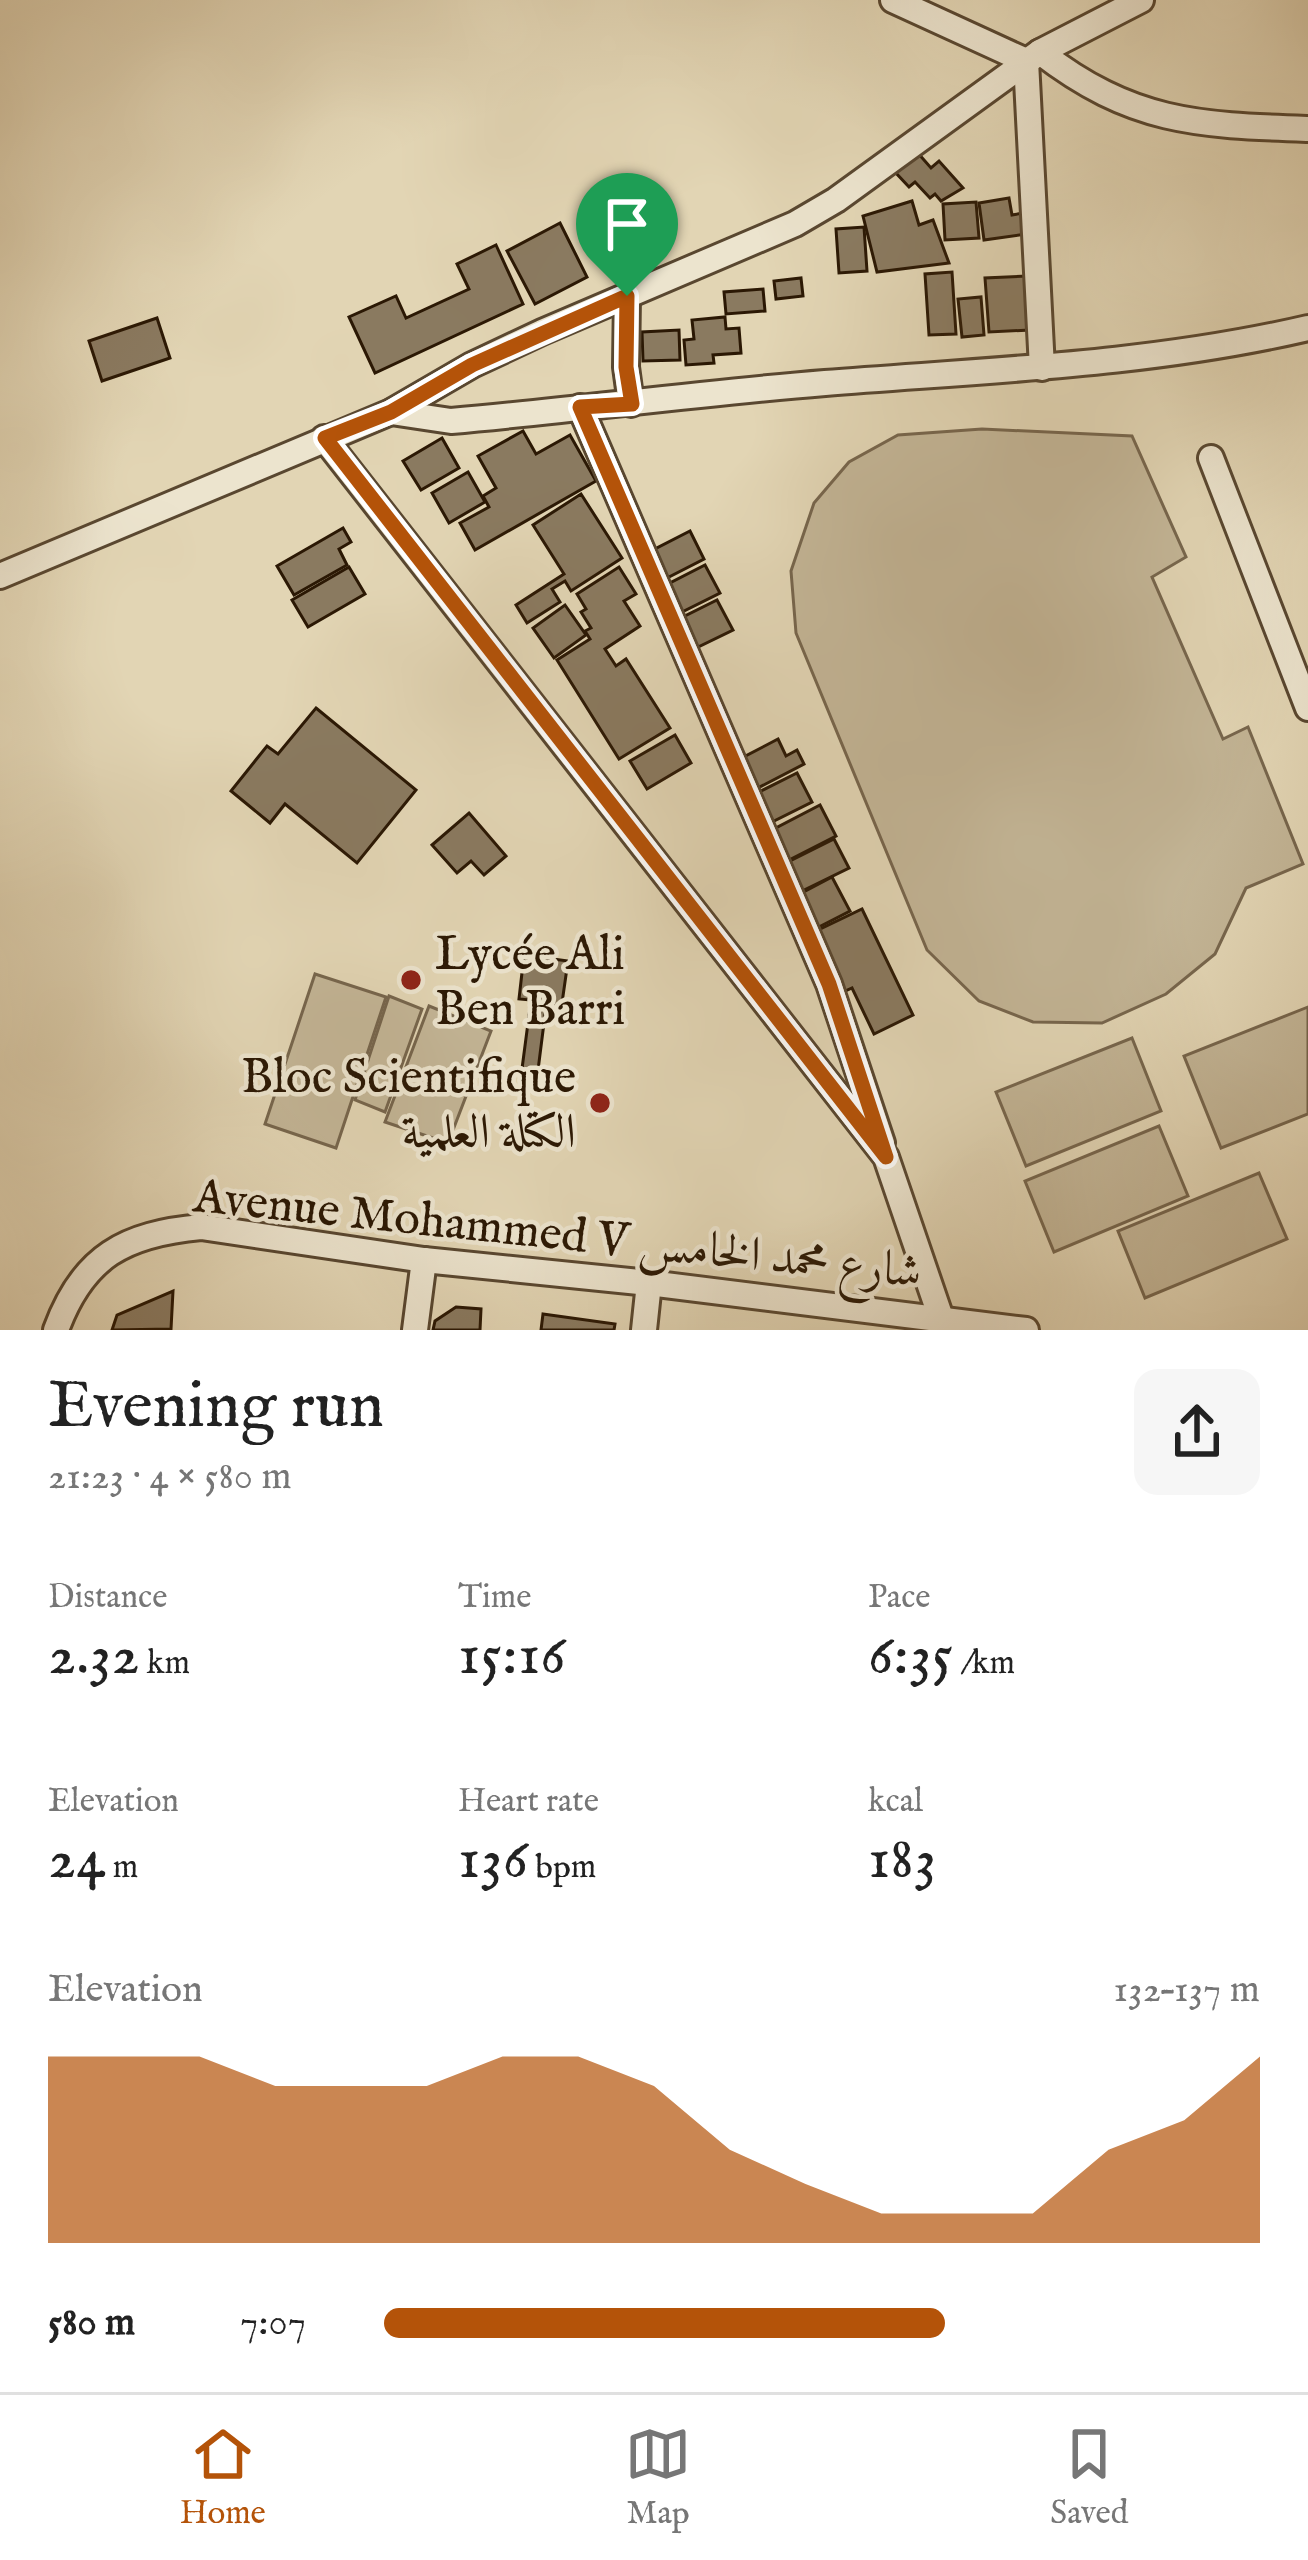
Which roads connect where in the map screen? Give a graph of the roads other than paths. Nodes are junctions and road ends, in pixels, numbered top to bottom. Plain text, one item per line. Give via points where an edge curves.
1 (893, 0) edge
2 (1141, 0) edge
3 (1033, 57) junction
4 (1308, 129) edge
5 (627, 296) junction
6 (1308, 328) edge
7 (1042, 368) junction
8 (632, 404) junction
9 (580, 407) junction
10 (391, 412) junction
11 (325, 438) junction
12 (1211, 458) dead end
13 (0, 576) edge
14 (1308, 708) edge
15 (886, 1157) junction
16 (424, 1260) junction
17 (649, 1283) junction
18 (941, 1318) junction
19 (876, 1320) edge
20 (56, 1330) edge
21 (416, 1330) edge
22 (644, 1330) edge
23 (1026, 1330) edge

1 - 3 street
2 - 3 street
3 - 4 street via 1181,122
3 - 5 street via 836,200
3 - 7 street
5 - 8 street
5 - 10 street via 472,365
6 - 7 street
7 - 8 street
8 - 9 street
9 - 10 street via 451,422
9 - 15 street via 829,984
10 - 11 street
11 - 13 street
11 - 15 street
12 - 14 street
15 - 18 street
16 - 17 street, Avenue Mohammed V شارع محمد الخامس
16 - 20 street, Avenue Mohammed V شارع محمد الخامس via 201,1227 165,1230 97,1261
16 - 21 street
17 - 19 street, Avenue Mohammed V شارع محمد الخامس
17 - 22 street
18 - 19 street, Avenue Mohammed V شارع محمد الخامس
18 - 23 street, Avenue Mohammed V شارع محمد الخامس

